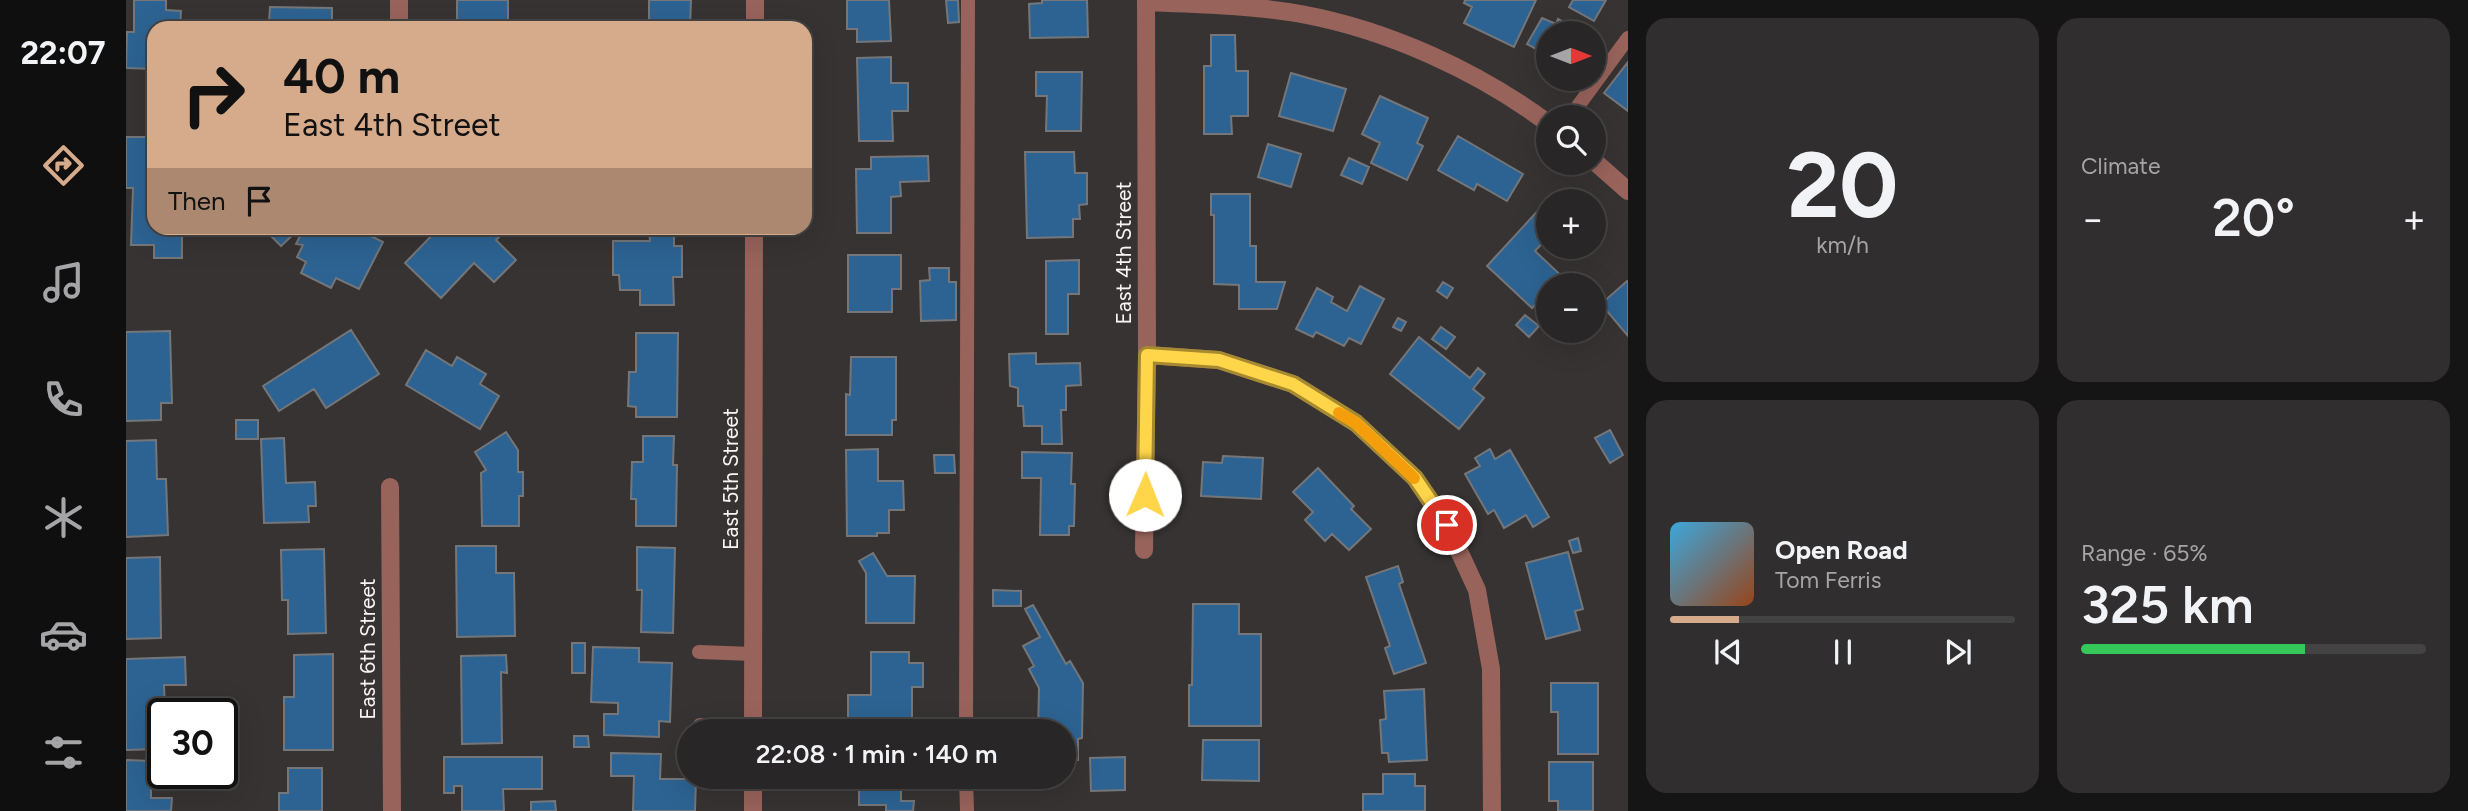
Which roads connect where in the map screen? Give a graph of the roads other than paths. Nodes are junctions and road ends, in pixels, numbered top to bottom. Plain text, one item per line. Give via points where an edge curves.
1 (399, 0) edge
2 (755, 0) edge
3 (968, 0) edge
4 (1146, 1) edge
5 (399, 21) edge
6 (755, 21) edge
7 (1628, 38) edge
8 (1579, 105) edge
9 (1536, 114) edge
10 (1606, 171) edge
11 (1624, 186) edge
12 (754, 235) edge
13 (1147, 355) junction
14 (390, 487) dead end
15 (1144, 550) dead end
16 (699, 652) dead end
17 (753, 654) junction
18 (753, 719) edge
19 (966, 719) edge
20 (753, 789) edge
21 (967, 789) edge
22 (392, 811) edge
23 (753, 811) edge
24 (967, 811) edge
25 (1492, 811) edge

1 - 5 street
2 - 6 street
3 - 19 lane
4 - 9 street via 1301,14 1377,34 1461,69
4 - 13 street, East 4th Street
7 - 8 lane
10 - 11 street
12 - 17 street, East 5th Street
13 - 15 street, East 4th Street
13 - 25 street via 1219,360 1293,384 1356,423 1415,478 1447,525 1477,590 1491,668
14 - 22 street, East 6th Street
16 - 17 lane
17 - 18 street, East 5th Street
20 - 23 street
21 - 24 lane

